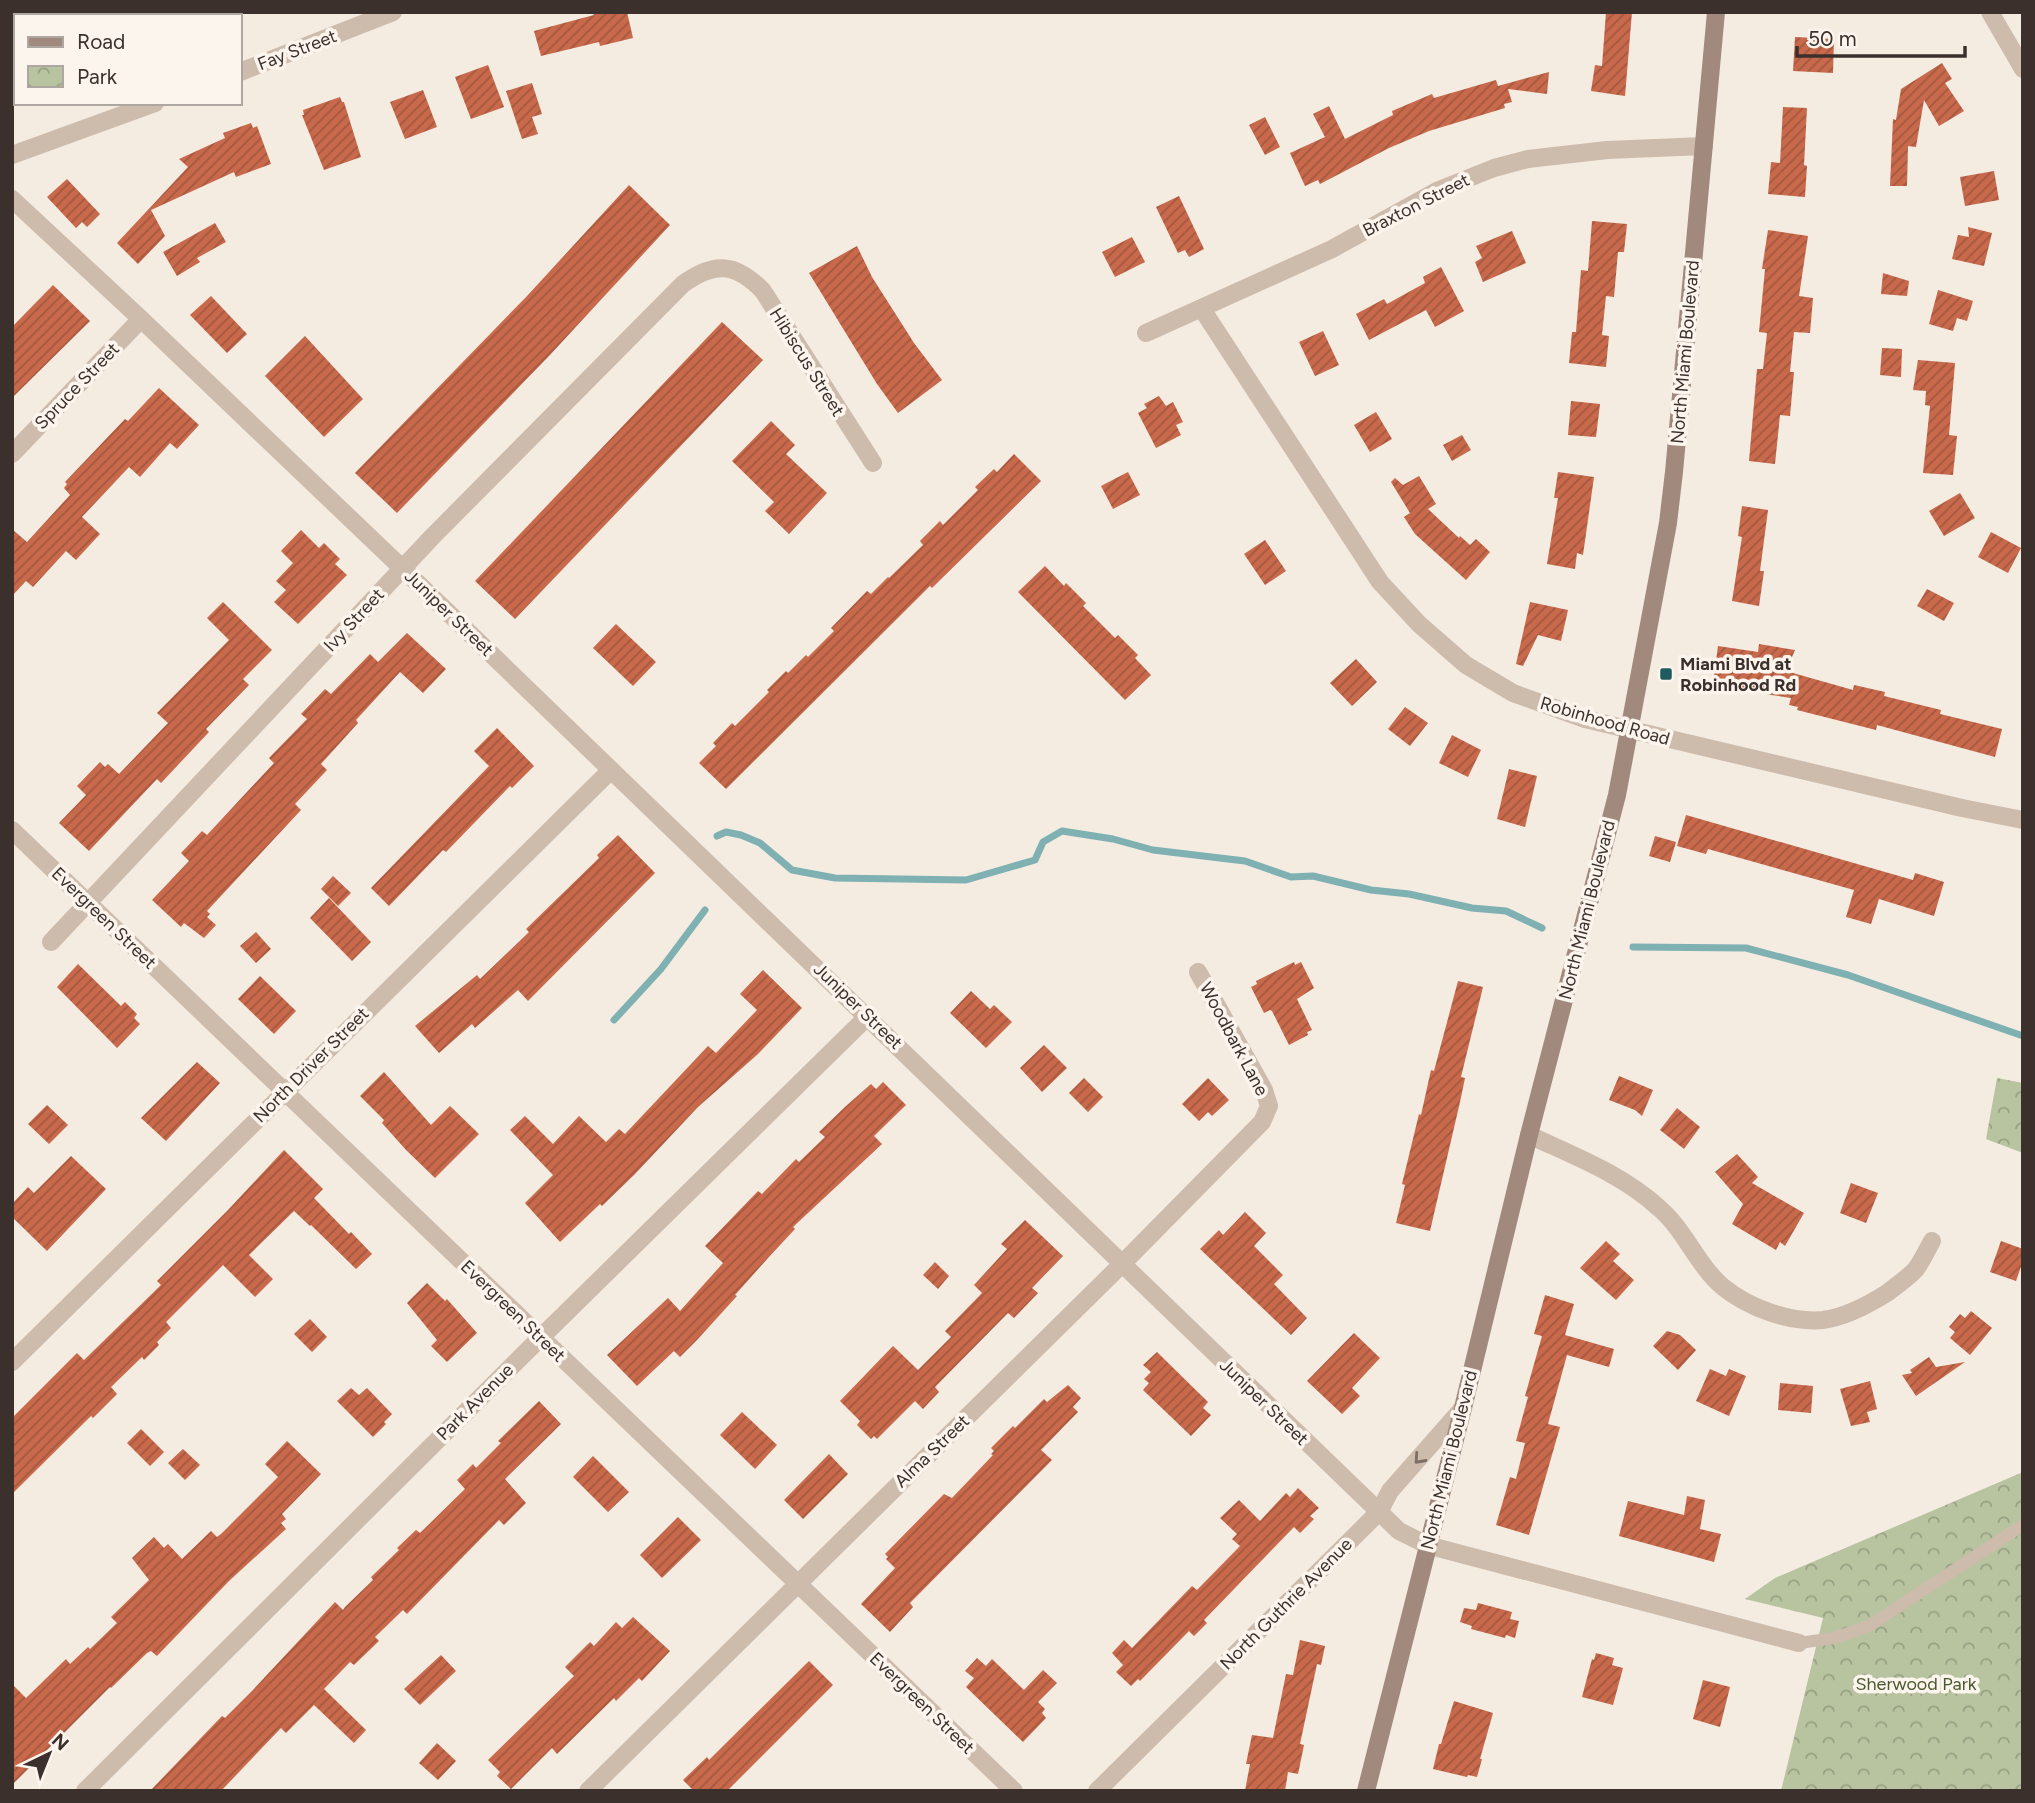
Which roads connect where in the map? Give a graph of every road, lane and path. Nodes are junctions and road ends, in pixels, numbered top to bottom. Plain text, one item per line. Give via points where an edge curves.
1 (393, 12) edge
2 (1716, 12) edge
3 (1990, 12) edge
4 (2023, 69) edge
5 (242, 71) edge
6 (150, 105) edge
7 (1704, 146) junction
8 (12, 155) edge
9 (12, 198) edge
10 (734, 270) joint
11 (1202, 309) junction
12 (142, 319) junction
13 (1146, 333) dead end
14 (12, 454) edge
15 (873, 463) dead end
16 (402, 569) junction
17 (1630, 730) junction
18 (611, 770) junction
19 (2023, 820) edge
20 (12, 830) edge
21 (88, 902) junction
22 (51, 942) dead end
23 (1198, 972) dead end
24 (868, 1016) junction
25 (285, 1091) junction
26 (1269, 1106) joint
27 (1529, 1135) junction
28 (1932, 1241) dead end
29 (1122, 1264) junction
30 (541, 1337) junction
31 (12, 1362) edge
32 (1463, 1408) junction
33 (1379, 1512) junction
34 (2023, 1525) edge
35 (1427, 1545) junction
36 (797, 1582) junction
37 (1799, 1643) joint
38 (85, 1791) edge
39 (588, 1791) edge
40 (1014, 1791) edge
41 (1097, 1791) edge
42 (1366, 1791) edge

1 - 5 street, Fay Street
2 - 7 main road, North Miami Boulevard
3 - 4 street
6 - 8 street
7 - 11 street, Braxton Street via 1607,150 1494,167
7 - 17 main road, North Miami Boulevard via 1668,523
9 - 12 street, Juniper Street
10 - 15 street, Hibiscus Street via 763,291
10 - 16 street, Ivy Street via 717,267 683,284
11 - 13 street, Braxton Street
11 - 17 street, Robinhood Road via 1365,562 1419,624 1466,665 1513,693 1561,712
12 - 14 street, Spruce Street
12 - 16 street, Juniper Street
16 - 18 street, Juniper Street
16 - 21 street, Ivy Street
17 - 19 street, Robinhood Road
17 - 27 main road, North Miami Boulevard
18 - 24 street, Juniper Street
18 - 25 street, North Driver Street
20 - 21 street, Evergreen Street
21 - 22 street, Ivy Street
21 - 25 street, Evergreen Street
23 - 26 street, Woodbark Lane
24 - 29 street, Juniper Street
24 - 30 street, Park Avenue
25 - 30 street, Evergreen Street
25 - 31 street, North Driver Street
26 - 29 street, Alma Street via 1245,1142
27 - 28 street via 1631,1185 1673,1223 1723,1287 1781,1315 1822,1320 1863,1306 1916,1268
27 - 32 main road, North Miami Boulevard
29 - 33 street, Juniper Street
29 - 36 street, Alma Street
30 - 36 street, Evergreen Street
30 - 38 street, Park Avenue
32 -> 33 street, North Guthrie Avenue via 1390,1491
32 - 35 main road, North Miami Boulevard
33 - 35 street, Juniper Street via 1399,1531
33 - 41 street, North Guthrie Avenue
34 - 37 lane via 1869,1626
35 - 37 street, Juniper Street
35 - 42 main road, North Miami Boulevard
36 - 39 street, Alma Street
36 - 40 street, Evergreen Street

